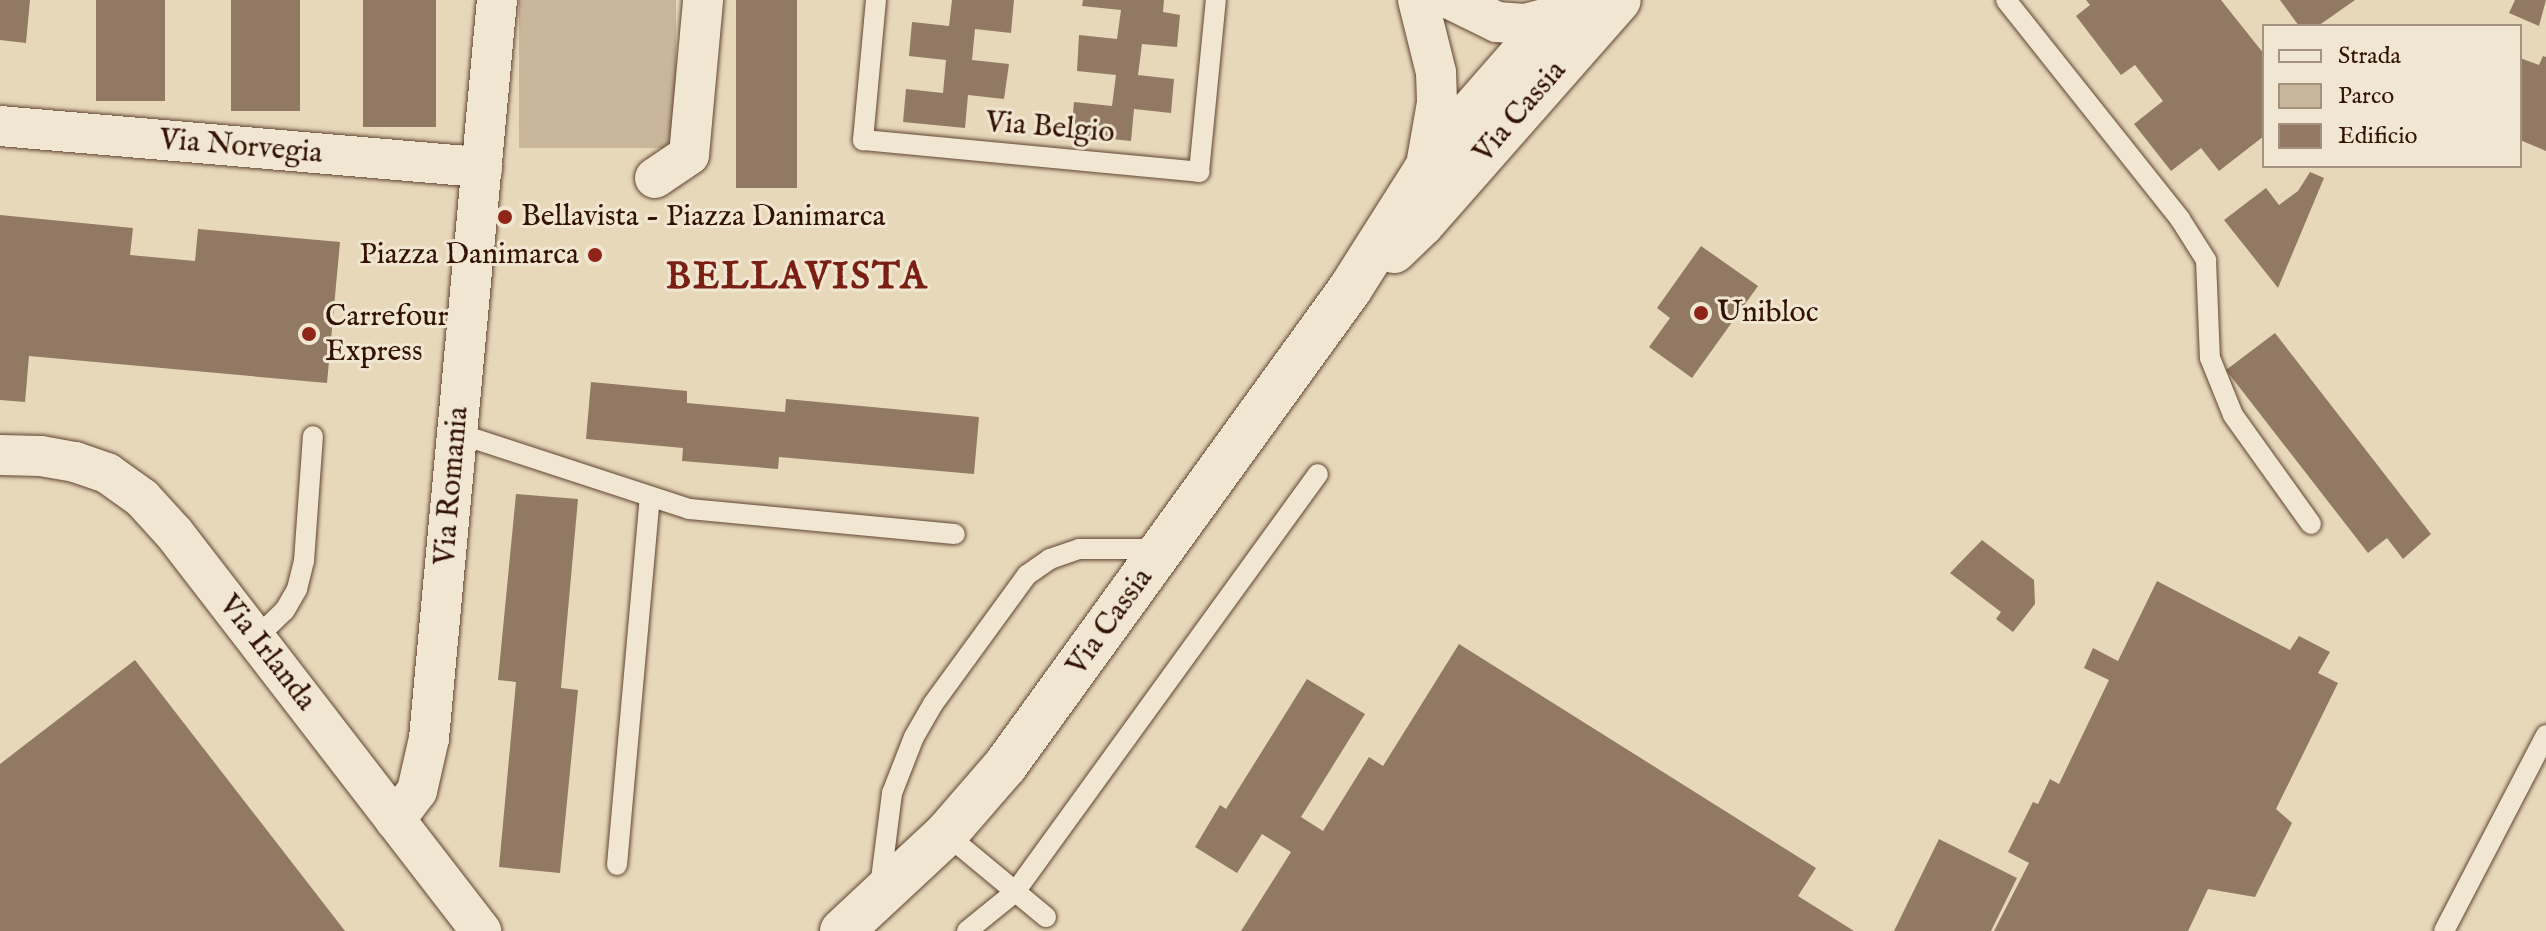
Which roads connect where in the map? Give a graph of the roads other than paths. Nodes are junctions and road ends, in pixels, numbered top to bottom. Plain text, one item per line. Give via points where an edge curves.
1 (497, 0) edge
2 (703, 0) edge
3 (876, 0) edge
4 (1216, 0) edge
5 (1418, 0) edge
6 (1452, 0) edge
7 (2006, 0) edge
8 (1580, 8) edge
9 (0, 126) edge
10 (482, 167) junction
11 (1425, 171) junction
12 (655, 178) dead end
13 (1350, 289) junction
14 (457, 433) junction
15 (313, 436) dead end
16 (0, 455) edge
17 (1318, 474) dead end
18 (650, 497) junction
19 (2311, 524) dead end
20 (955, 534) dead end
21 (1163, 549) junction
22 (256, 638) junction
23 (2546, 735) edge
24 (395, 820) junction
25 (946, 834) junction
26 (617, 865) dead end
27 (1015, 892) junction
28 (878, 899) junction
29 (1046, 917) dead end
30 (481, 931) edge
31 (842, 931) edge
32 (967, 931) edge
33 (2444, 931) edge

1 - 10 street, Via Romania
2 - 12 street via 689,155
3 - 4 lane, Via Belgio via 863,140 1199,172
5 - 11 street via 1431,40 1437,103
6 - 8 street via 1497,22 1525,24
7 - 19 lane via 2180,219 2206,260 2210,358 2233,415
8 - 11 main road, Via Cassia
8 - 13 main road, Via Cassia via 1520,112 1422,224
9 - 10 street, Via Norvegia
10 - 14 street, Via Romania
11 - 13 main road, Via Cassia
13 - 21 main road, Via Cassia
14 - 18 lane
14 - 24 street, Via Romania via 429,738 417,791
15 - 22 lane via 304,561 297,589 285,610
16 - 22 street, Via Irlanda via 75,462 107,473 134,491 166,523
17 - 27 lane
18 - 20 lane via 689,509
18 - 26 lane
21 - 25 main road, Via Cassia via 1036,725
21 - 28 lane via 1099,547 1065,553 1038,565 1017,587 933,704 906,755 892,793
22 - 24 street, Via Irlanda
23 - 33 lane
24 - 30 street, Via Irlanda
25 - 27 lane
25 - 28 main road, Via Cassia
27 - 29 lane
27 - 32 lane
28 - 31 main road, Via Cassia

